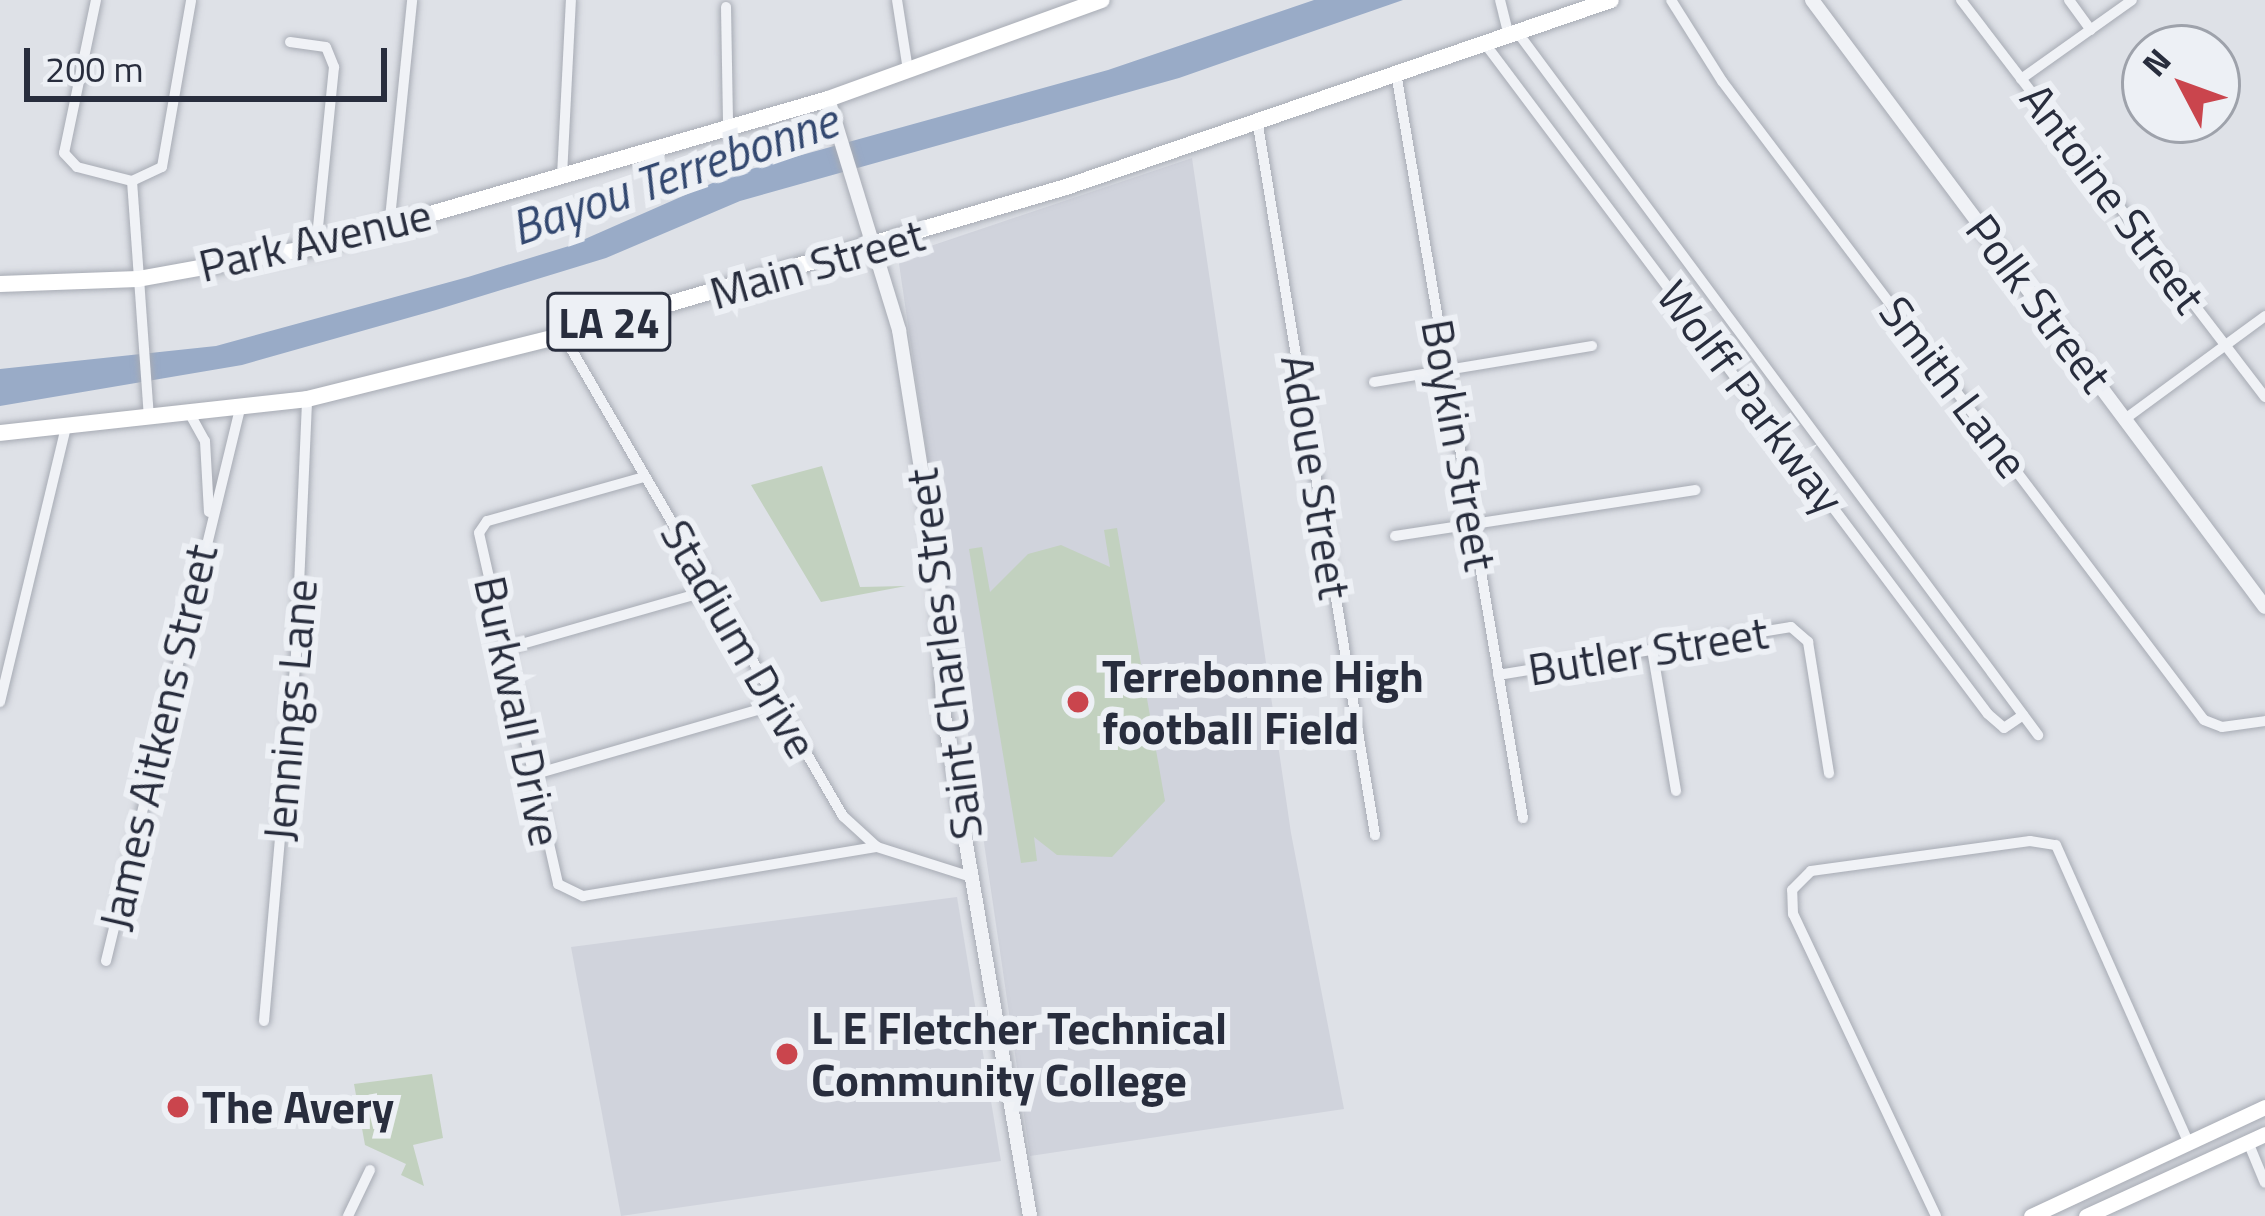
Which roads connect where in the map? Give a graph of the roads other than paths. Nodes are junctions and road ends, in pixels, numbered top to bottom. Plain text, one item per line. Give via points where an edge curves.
1 (96, 0) edge
2 (191, 0) edge
3 (412, 0) edge
4 (572, 0) edge
5 (897, 0) edge
6 (1500, 0) edge
7 (1611, 0) edge
8 (1671, 0) edge
9 (1812, 0) edge
10 (1961, 0) edge
11 (2068, 0) edge
12 (2132, 0) edge
13 (1099, 1) edge
14 (726, 7) dead end
15 (2091, 30) junction
16 (1514, 35) junction
17 (290, 42) dead end
18 (1486, 45) junction
19 (908, 70) junction
20 (1396, 73) junction
21 (2021, 79) junction
22 (828, 99) junction
23 (1564, 101) junction
24 (1541, 118) junction
25 (1257, 119) junction
26 (728, 127) junction
27 (562, 176) junction
28 (132, 181) junction
29 (389, 228) junction
30 (316, 247) junction
31 (874, 249) junction
32 (138, 279) junction
33 (0, 284) edge
34 (2265, 316) edge
35 (563, 335) junction
36 (2225, 345) junction
37 (1592, 346) dead end
38 (1447, 371) junction
39 (1374, 382) dead end
40 (2265, 397) edge
41 (307, 399) junction
42 (240, 409) junction
43 (191, 416) junction
44 (2125, 419) junction
45 (149, 422) junction
46 (66, 427) junction
47 (0, 433) edge
48 (644, 477) junction
49 (1695, 490) dead end
50 (209, 512) junction
51 (1472, 523) junction
52 (1395, 536) dead end
53 (711, 590) junction
54 (2265, 607) edge
55 (504, 649) junction
56 (1652, 650) junction
57 (1498, 675) junction
58 (0, 702) edge
59 (778, 704) junction
60 (2023, 715) junction
61 (2265, 721) edge
62 (2038, 735) dead end
63 (1829, 773) dead end
64 (532, 775) junction
65 (1676, 791) dead end
66 (1522, 818) dead end
67 (1375, 835) dead end
68 (877, 847) junction
69 (971, 877) junction
70 (106, 961) dead end
71 (264, 1021) dead end
72 (2265, 1107) edge
73 (2265, 1135) edge
74 (2188, 1142) junction
75 (2248, 1142) junction
76 (370, 1170) dead end
77 (2265, 1183) edge
78 (348, 1216) edge
79 (1030, 1216) edge
80 (1936, 1216) edge
81 (2031, 1216) edge
82 (2086, 1216) edge

1 - 28 street via 64,153 77,167
2 - 28 street via 162,167
3 - 29 street
4 - 27 street
5 - 19 street
6 - 16 street
7 - 16 main road, Main Street / LA 24
8 - 61 street, Smith Lane via 1722,81 2204,720 2222,727
9 - 44 street, Polk Street
10 - 21 street, Antoine Street
11 - 15 street
12 - 15 street
13 - 19 main road, Park Avenue
14 - 26 street
15 - 21 street
16 - 18 main road, Main Street / LA 24
16 - 23 street
17 - 30 street via 326,47 334,67
18 - 20 main road, Main Street / LA 24
18 - 24 street, Wolff Parkway
19 - 22 main road, Park Avenue
20 - 25 main road, Main Street / LA 24
20 - 38 street, Boykin Street
21 - 36 street, Antoine Street
22 - 26 main road, Park Avenue
22 - 31 street, Saint Charles Street
23 - 24 street
23 - 60 street via 1784,383
24 - 60 street, Wolff Parkway via 1988,715 2004,728
25 - 31 main road, Main Street / LA 24
25 - 67 street, Adoue Street
26 - 27 main road, Park Avenue
27 - 29 main road, Park Avenue
28 - 32 street
29 - 30 main road, Park Avenue
30 - 32 main road, Park Avenue
31 - 35 main road, Main Street / LA 24
31 - 69 street, Saint Charles Street via 899,330 921,459 938,577 944,710
32 - 33 main road, Park Avenue
32 - 45 street
34 - 36 street
35 - 41 main road, Main Street / LA 24
35 - 48 street, Stadium Drive
36 - 40 street, Antoine Street
36 - 44 street
37 - 38 street
38 - 39 street
38 - 51 street, Boykin Street
41 - 42 main road, Main Street / LA 24
41 - 71 street, Jennings Lane via 296,654
42 - 43 main road, Main Street / LA 24
42 - 50 street, James Aitkens Street via 231,460
43 - 45 main road, Main Street / LA 24
43 - 50 street, James Aitkens Street via 205,441
44 - 54 street, Polk Street
45 - 46 main road, Main Street / LA 24
46 - 47 main road, Main Street / LA 24
46 - 58 street
48 - 53 street, Stadium Drive
48 - 55 street, Burkwall Drive via 487,520 479,533
49 - 51 street
50 - 70 street, James Aitkens Street
51 - 52 street
51 - 57 street, Boykin Street
53 - 55 street
53 - 59 street, Stadium Drive
55 - 64 street, Burkwall Drive
56 - 57 street, Butler Street
56 - 63 street, Butler Street via 1798,630 1808,642
56 - 65 street
57 - 66 street, Boykin Street
59 - 64 street
59 - 68 street, Stadium Drive via 843,816
60 - 62 street
64 - 68 street, Burkwall Drive via 553,875 573,895
68 - 69 street, Stadium Drive
69 - 79 street, Saint Charles Street
72 - 74 main road
73 - 75 main road
74 - 80 street via 2056,845 2030,841 1811,871 1792,890 1793,914
74 - 81 main road
75 - 77 street
75 - 82 main road
76 - 78 street

